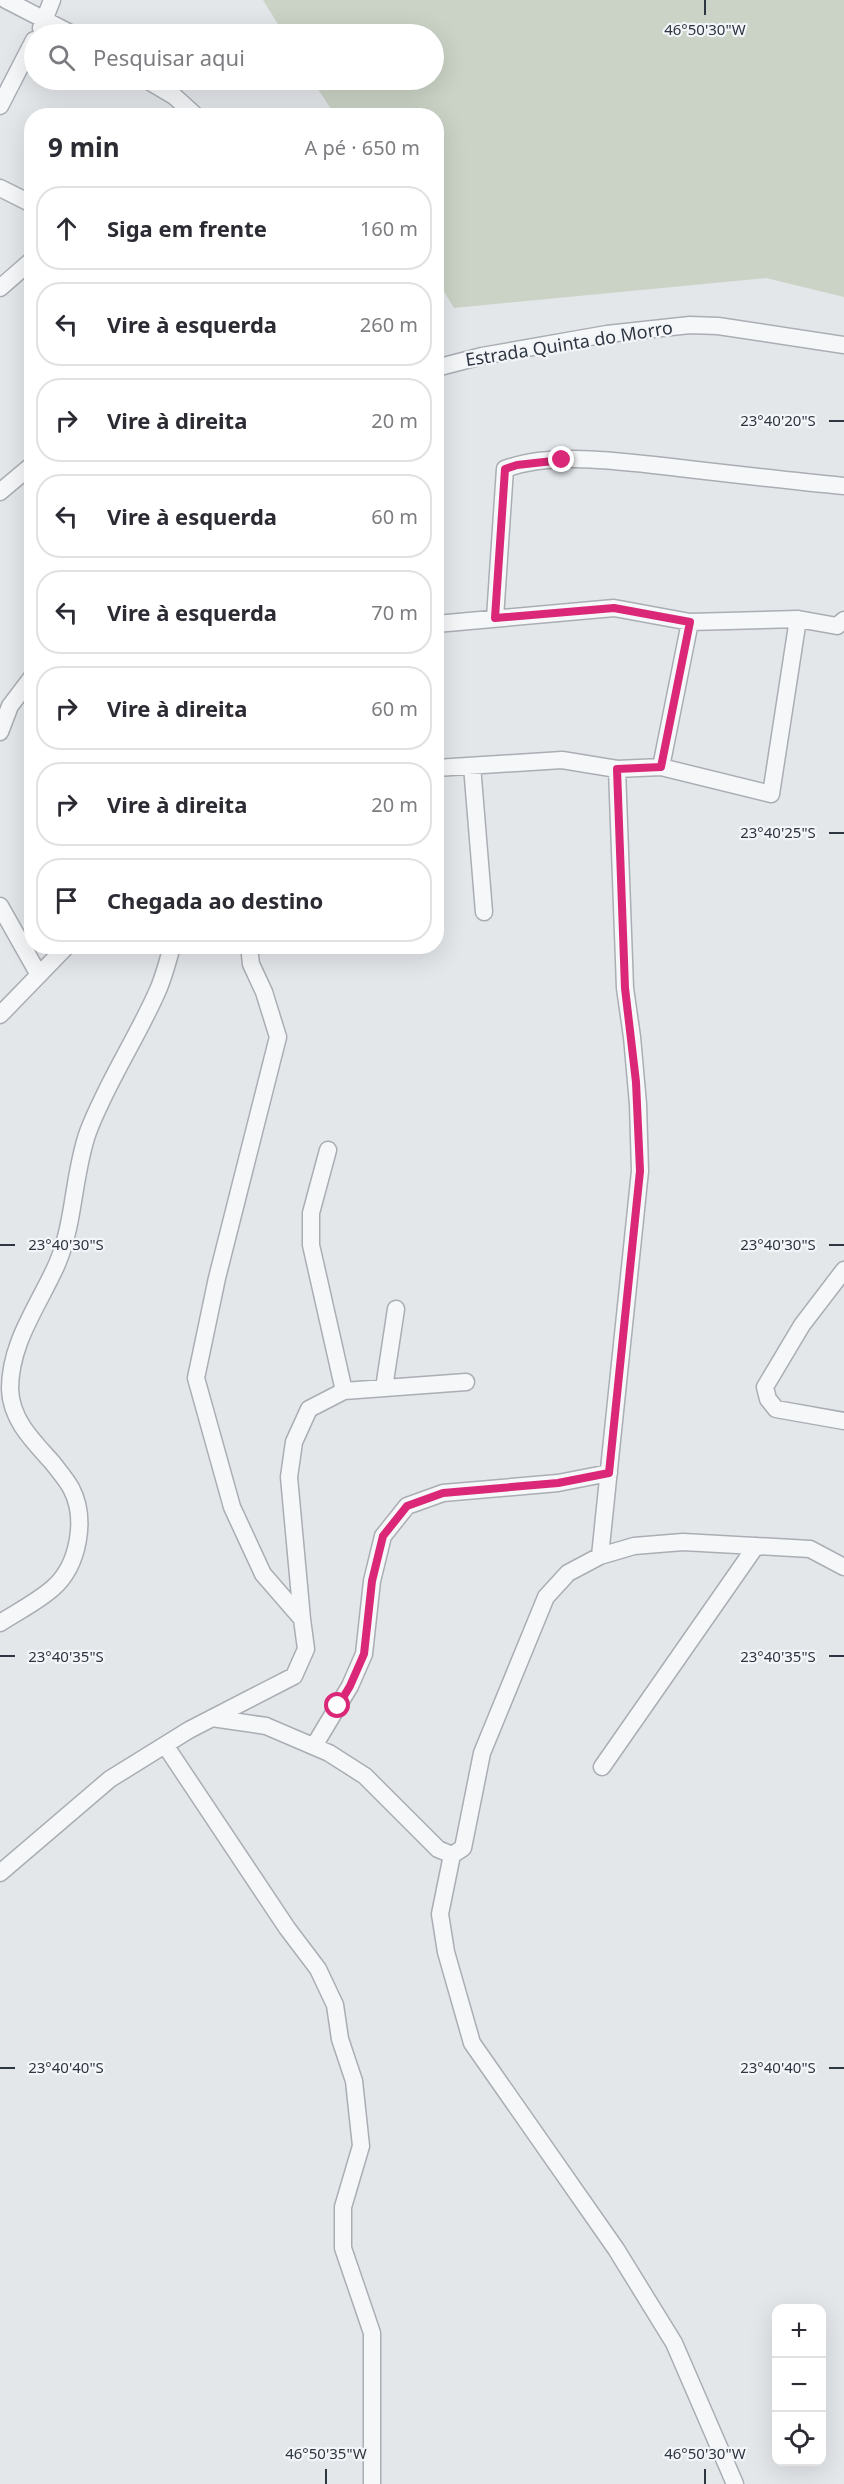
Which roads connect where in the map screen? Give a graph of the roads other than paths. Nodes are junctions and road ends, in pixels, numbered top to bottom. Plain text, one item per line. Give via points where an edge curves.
1 (6, 0) edge
2 (52, 0) edge
3 (46, 19) junction
4 (43, 24) edge
5 (55, 24) edge
6 (24, 59) edge
7 (164, 90) edge
8 (0, 106) edge
9 (187, 108) edge
10 (0, 188) edge
11 (24, 200) edge
12 (24, 267) edge
13 (0, 288) edge
14 (844, 345) edge
15 (444, 366) edge
16 (24, 472) edge
17 (844, 486) edge
18 (0, 492) edge
19 (495, 618) junction
20 (798, 619) junction
21 (844, 620) edge
22 (690, 622) junction
23 (444, 623) edge
24 (24, 688) edge
25 (0, 732) edge
26 (472, 766) junction
27 (661, 767) junction
28 (444, 768) edge
29 (617, 769) junction
30 (0, 906) edge
31 (484, 912) dead end
32 (24, 948) edge
33 (27, 954) edge
34 (59, 954) edge
35 (169, 954) edge
36 (250, 954) edge
37 (39, 975) junction
38 (0, 1016) edge
39 (328, 1150) dead end
40 (844, 1270) edge
41 (396, 1309) dead end
42 (466, 1382) dead end
43 (384, 1388) junction
44 (344, 1390) junction
45 (844, 1421) edge
46 (609, 1473) junction
47 (756, 1546) junction
48 (600, 1556) junction
49 (844, 1567) edge
50 (302, 1619) junction
51 (0, 1623) edge
52 (212, 1718) junction
53 (165, 1745) junction
54 (314, 1746) junction
55 (602, 1767) dead end
56 (452, 1855) junction
57 (0, 1873) edge
58 (372, 2484) edge
59 (735, 2484) edge

1 - 3 street
2 - 3 street
3 - 4 street
3 - 5 street
6 - 8 street
7 - 9 street
10 - 11 street
12 - 13 street
14 - 15 street, Estrada Quinta do Morro via 690,325 573,340
16 - 18 street
17 - 19 street via 627,463 562,460 505,469
19 - 22 street via 614,608
19 - 23 street
20 - 21 street via 837,626
20 - 22 street
20 - 27 street via 771,794
22 - 27 street
24 - 25 street via 10,706
26 - 28 street
26 - 29 street via 562,760
26 - 31 street
27 - 29 street
29 - 46 street via 625,988 636,1082 640,1171
30 - 32 street
33 - 37 street
34 - 37 street
35 - 51 street via 159,987 111,1077 88,1132 58,1262 25,1325 13,1364 13,1408 27,1436 71,1488 77,1504 74,1558 53,1588
36 - 50 street via 278,1037 195,1378 232,1507 263,1574
37 - 38 street
39 - 44 street via 311,1213 311,1245
40 - 45 street via 802,1325 765,1387 768,1400 776,1409
41 - 43 street
42 - 43 street
43 - 44 street
44 - 50 street via 309,1409 294,1442 289,1477
46 - 48 street
46 - 54 street via 558,1483 443,1493 407,1506 383,1536 372,1581 364,1654
47 - 48 street via 683,1542 634,1546
47 - 49 street via 810,1549
47 - 55 street
48 - 56 street via 568,1573 546,1597 482,1753 463,1848
50 - 52 street via 306,1649 294,1676
52 - 53 street
52 - 54 street via 266,1726
53 - 57 street via 110,1779
53 - 58 street via 318,1969 335,2005 340,2039 354,2081 361,2146 343,2207 343,2248 372,2333
54 - 56 street via 365,1776 438,1849
56 - 59 street via 440,1914 446,1952 472,2043 616,2249 674,2343

